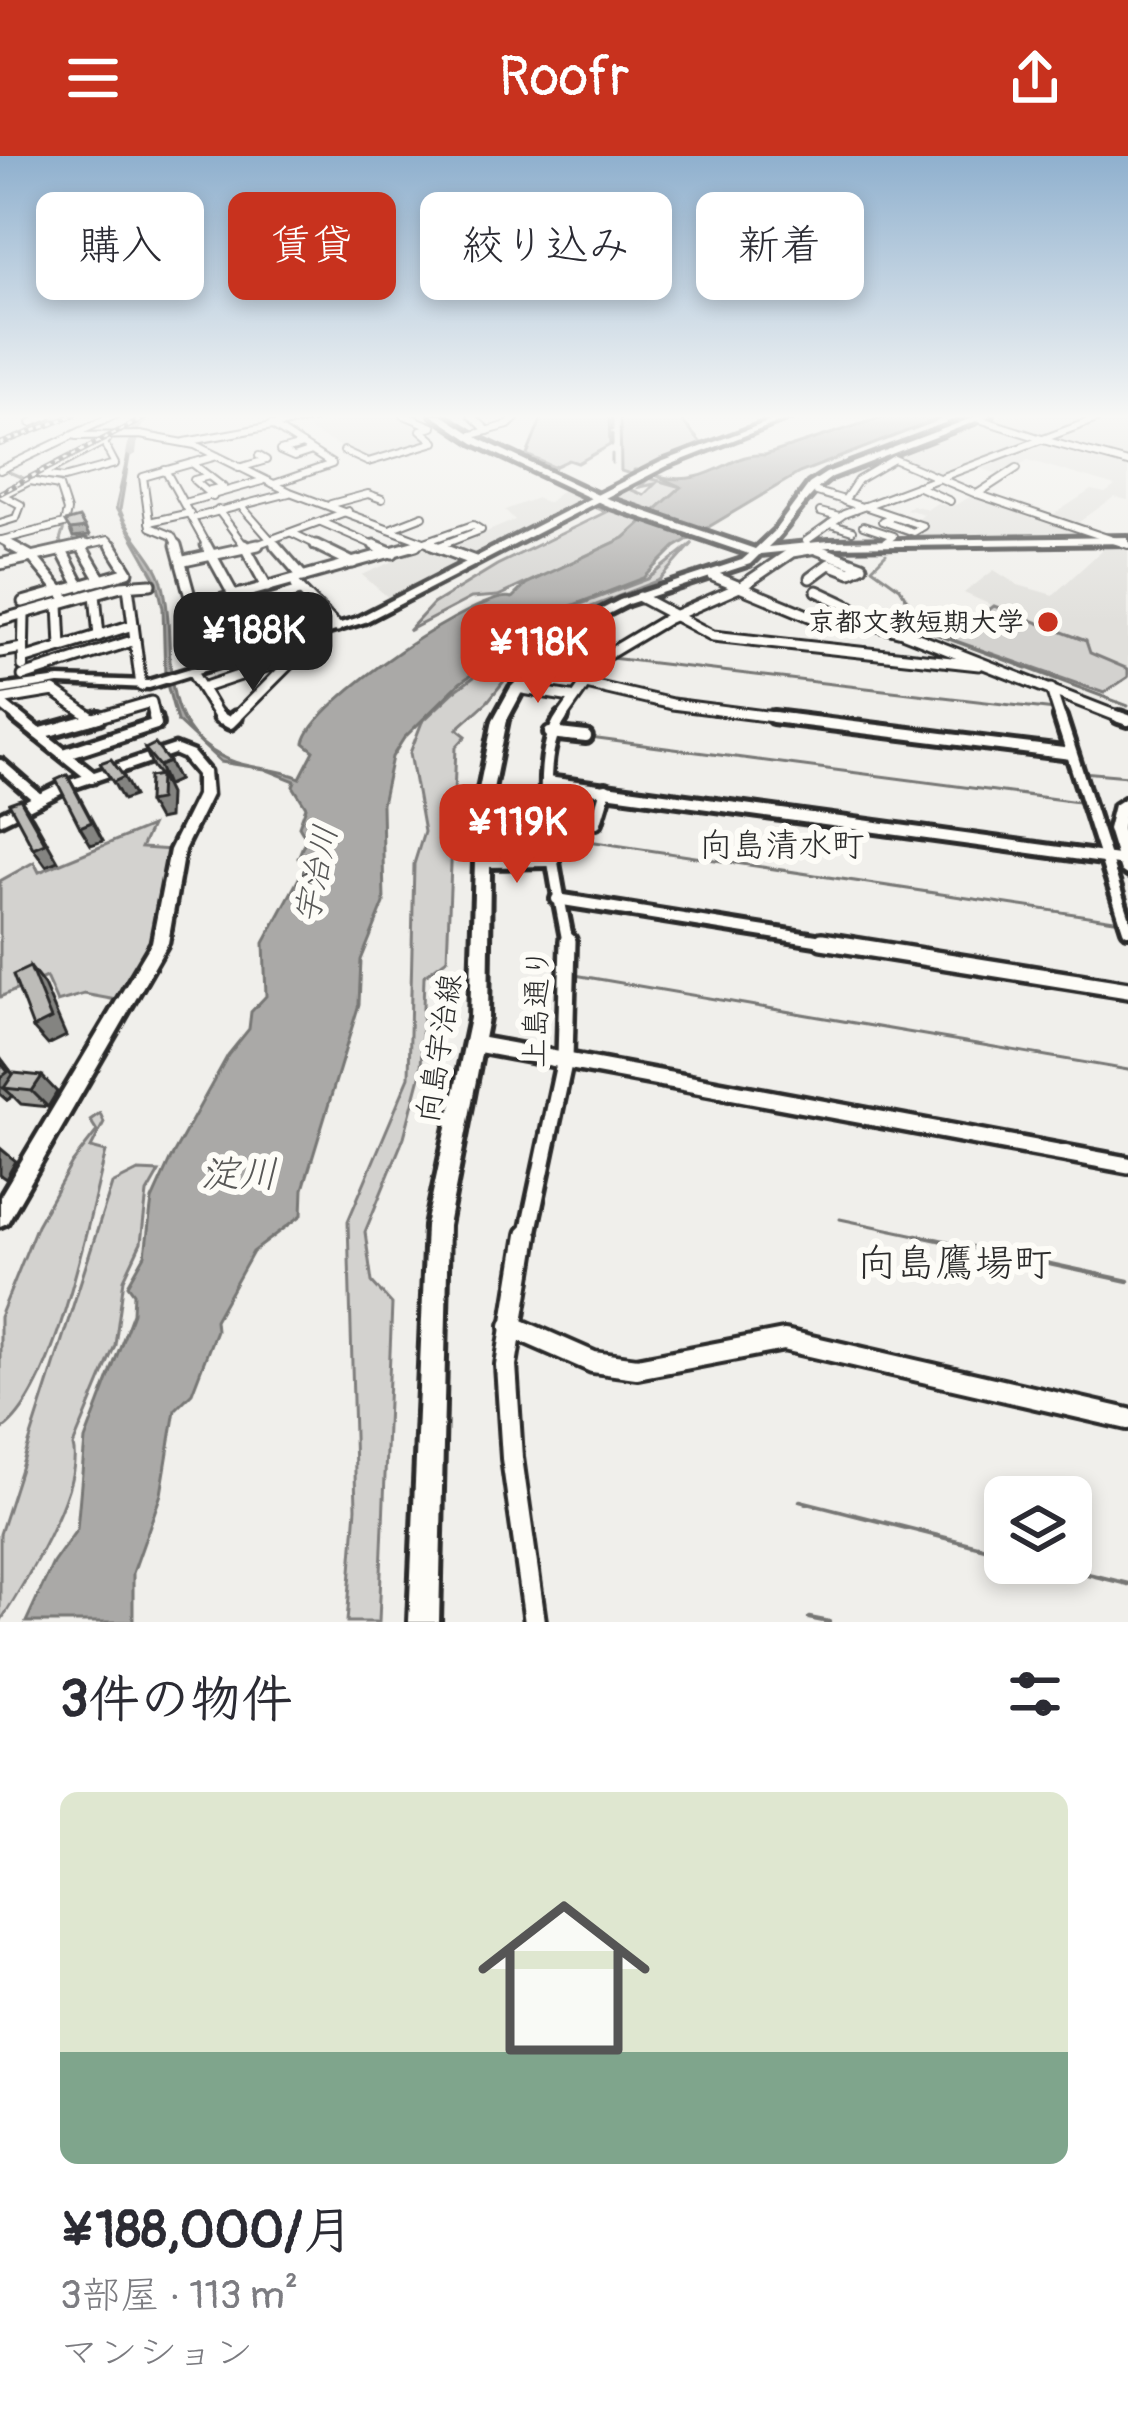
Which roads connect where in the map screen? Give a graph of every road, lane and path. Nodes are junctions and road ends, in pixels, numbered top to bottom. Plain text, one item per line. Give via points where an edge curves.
1 (26, 483) edge
2 (45, 483) edge
3 (145, 483) edge
4 (172, 483) edge
5 (198, 483) edge
6 (218, 483) edge
7 (252, 483) edge
8 (569, 483) edge
9 (633, 483) edge
10 (817, 483) edge
11 (854, 483) edge
12 (929, 483) edge
13 (952, 483) edge
14 (993, 483) edge
15 (272, 484) edge
16 (919, 487) junction
17 (848, 490) junction
18 (177, 492) junction
19 (290, 492) junction
20 (817, 492) dead end
21 (210, 494) junction
22 (977, 494) junction
23 (382, 499) dead end
24 (602, 499) junction
25 (146, 500) junction
26 (844, 500) junction
27 (880, 500) junction
28 (950, 501) dead end
29 (184, 503) junction
30 (329, 505) junction
31 (368, 505) dead end
32 (241, 506) junction
33 (866, 507) junction
34 (218, 510) junction
35 (347, 510) junction
36 (820, 512) dead end
37 (893, 515) dead end
38 (423, 516) dead end
39 (193, 518) junction
40 (149, 522) junction
41 (323, 522) junction
42 (0, 523) edge
43 (833, 523) junction
44 (59, 525) junction
45 (862, 526) dead end
46 (392, 528) junction
47 (874, 530) junction
48 (170, 532) junction
49 (293, 534) junction
50 (854, 537) junction
51 (1, 540) edge
52 (1111, 540) junction
53 (274, 541) junction
54 (427, 541) junction
55 (884, 542) junction
56 (1128, 542) edge
57 (841, 544) joint
58 (81, 546) junction
59 (439, 546) junction
60 (758, 548) junction
61 (808, 548) junction
62 (63, 550) junction
63 (247, 550) junction
64 (394, 553) junction
65 (32, 556) junction
66 (214, 556) junction
67 (184, 561) junction
68 (475, 561) junction
69 (0, 564) edge
70 (354, 564) junction
71 (832, 565) junction
72 (712, 576) junction
73 (831, 577) dead end
74 (298, 579) junction
75 (101, 580) junction
76 (151, 584) dead end
77 (83, 585) junction
78 (128, 586) junction
79 (742, 586) junction
80 (267, 587) junction
81 (817, 591) dead end
82 (300, 592) junction
83 (95, 594) junction
84 (234, 596) junction
85 (640, 597) junction
86 (64, 599) junction
87 (23, 602) dead end
88 (194, 607) junction
89 (24, 615) junction
90 (675, 615) junction
91 (843, 616) junction
92 (0, 620) edge
93 (133, 625) junction
94 (337, 626) junction
95 (310, 634) junction
96 (98, 636) junction
97 (135, 640) junction
98 (61, 647) junction
99 (0, 652) edge
100 (23, 653) junction
101 (296, 657) junction
102 (992, 665) junction
103 (243, 673) junction
104 (193, 674) junction
105 (23, 680) junction
106 (582, 683) junction
107 (141, 686) junction
108 (202, 688) junction
109 (517, 688) junction
110 (1051, 689) junction
111 (0, 690) edge
112 (259, 694) junction
113 (571, 697) junction
114 (0, 702) edge
115 (91, 717) junction
116 (1128, 720) edge
117 (230, 723) junction
118 (550, 733) junction
119 (38, 734) junction
120 (586, 737) dead end
121 (216, 740) dead end
122 (64, 754) junction
123 (1071, 754) junction
124 (0, 765) edge
125 (92, 777) junction
126 (547, 782) junction
127 (606, 789) junction
128 (39, 799) junction
129 (1128, 801) edge
130 (0, 819) edge
131 (596, 822) dead end
132 (552, 861) junction
133 (482, 862) junction
134 (1116, 862) edge
135 (557, 899) junction
136 (1126, 924) edge
137 (1128, 990) edge
138 (476, 1044) junction
139 (566, 1059) junction
140 (1128, 1165) edge
141 (0, 1216) edge
142 (511, 1326) junction
143 (1128, 1418) edge
144 (424, 1622) edge
145 (535, 1622) edge

1 - 42 street via 2,495 21,505 16,518
2 - 44 street via 59,486 67,512
3 - 25 street
4 - 18 street
5 - 21 street
6 - 21 street
7 - 21 street
8 - 24 main road
9 - 24 street
10 - 60 main road, 向島宇治線
11 - 17 street
12 - 16 street
13 - 22 street
14 - 22 street
15 - 19 street
16 - 27 street
16 - 28 street
17 - 26 street
17 - 27 street
18 - 25 street
18 - 29 street
19 - 30 street
19 - 32 street
20 - 26 street
21 - 29 street
22 - 52 street
23 - 30 street via 368,494
24 - 60 main road
24 - 68 street
25 - 40 street
26 - 33 street
27 - 33 street
29 - 39 street
30 - 35 street
31 - 35 street
32 - 34 street
32 - 53 street
33 - 37 street
33 - 43 street
34 - 39 street
34 - 63 street
35 - 41 street
35 - 46 street
36 - 43 street
38 - 46 street
39 - 40 street
39 - 48 street
39 - 66 street
40 - 48 street
41 - 49 street
41 - 64 street
43 - 50 street
43 - 61 street via 806,541
44 - 51 street
44 - 62 street
45 - 47 street
46 - 54 street
47 - 50 street
47 - 55 street via 893,536
48 - 67 street
49 - 53 street
49 - 70 street
50 - 55 main road
50 - 57 main road
51 - 65 street
52 - 55 main road
52 - 56 main road
53 - 63 street
53 - 74 street
54 - 59 street
54 - 59 street via 473,525 481,530
54 - 64 street
57 - 61 street, 上島通り
58 - 62 street
58 - 75 street
58 - 75 street via 108,540 128,572
59 - 68 street
60 - 61 main road
60 - 61 main road
60 - 72 main road, 向島宇治線
61 - 71 street
61 - 71 street via 862,566 850,572
61 - 79 street, 上島通り
62 - 65 street
62 - 77 street
63 - 66 street
63 - 80 street
64 - 70 street
65 - 69 street
65 - 86 street
66 - 67 street
66 - 84 street
67 - 88 street
68 - 94 street via 381,612
70 - 74 street
71 - 73 street via 815,575
72 - 79 street
72 - 85 main road, 向島宇治線
74 - 80 street
74 - 82 street
75 - 77 street
76 - 78 street
77 - 86 street
78 - 83 street
78 - 93 street
79 - 90 street, 上島通り
79 - 91 street via 812,617
80 - 84 street
81 - 91 street via 851,607
82 - 88 street via 196,622
82 - 94 street
83 - 86 street
83 - 96 street
84 - 88 street
85 - 90 street
85 - 109 main road, 向島宇治線 via 581,624
86 - 87 street
86 - 89 street
86 - 98 street
89 - 92 street
89 - 100 street
90 - 102 street via 713,635
90 - 106 street, 上島通り via 604,656
91 - 102 street
93 - 96 street
93 - 97 street
94 - 95 street
95 - 101 street via 314,639
95 - 104 street
96 - 98 street
97 - 105 street
97 - 107 street
98 - 100 street
99 - 100 street
100 - 105 street
101 - 103 street
101 - 112 street
102 - 110 street
103 - 108 street
103 - 112 street
104 - 107 street
104 - 108 street
105 - 107 street
105 - 111 street
106 - 113 street, 上島通り
106 - 123 street via 672,704
108 - 117 street
109 - 113 street
109 - 133 main road, 向島宇治線 via 490,753
110 - 116 street
110 - 123 street
112 - 117 street
113 - 118 street, 上島通り
114 - 115 street via 54,691
114 - 119 street
115 - 119 street
115 - 122 street via 149,700 156,724
117 - 121 street
118 - 120 street
118 - 126 street, 上島通り
119 - 122 street
122 - 125 street
123 - 134 street
124 - 128 street
125 - 128 street
125 - 141 street via 175,749 206,783 177,850 160,943
126 - 127 street
126 - 132 street, 上島通り
127 - 131 street
127 - 134 street
128 - 130 street
129 - 134 street via 1119,808
132 - 133 street
132 - 135 street, 上島通り
133 - 138 main road, 向島宇治線
134 - 136 street
135 - 137 street
135 - 139 street, 上島通り via 571,958
138 - 139 street
138 - 144 main road, 向島宇治線 via 437,1226
139 - 140 street
139 - 142 street, 上島通り
142 - 143 street via 592,1362 637,1368 784,1340
142 - 145 street, 上島通り via 509,1412

